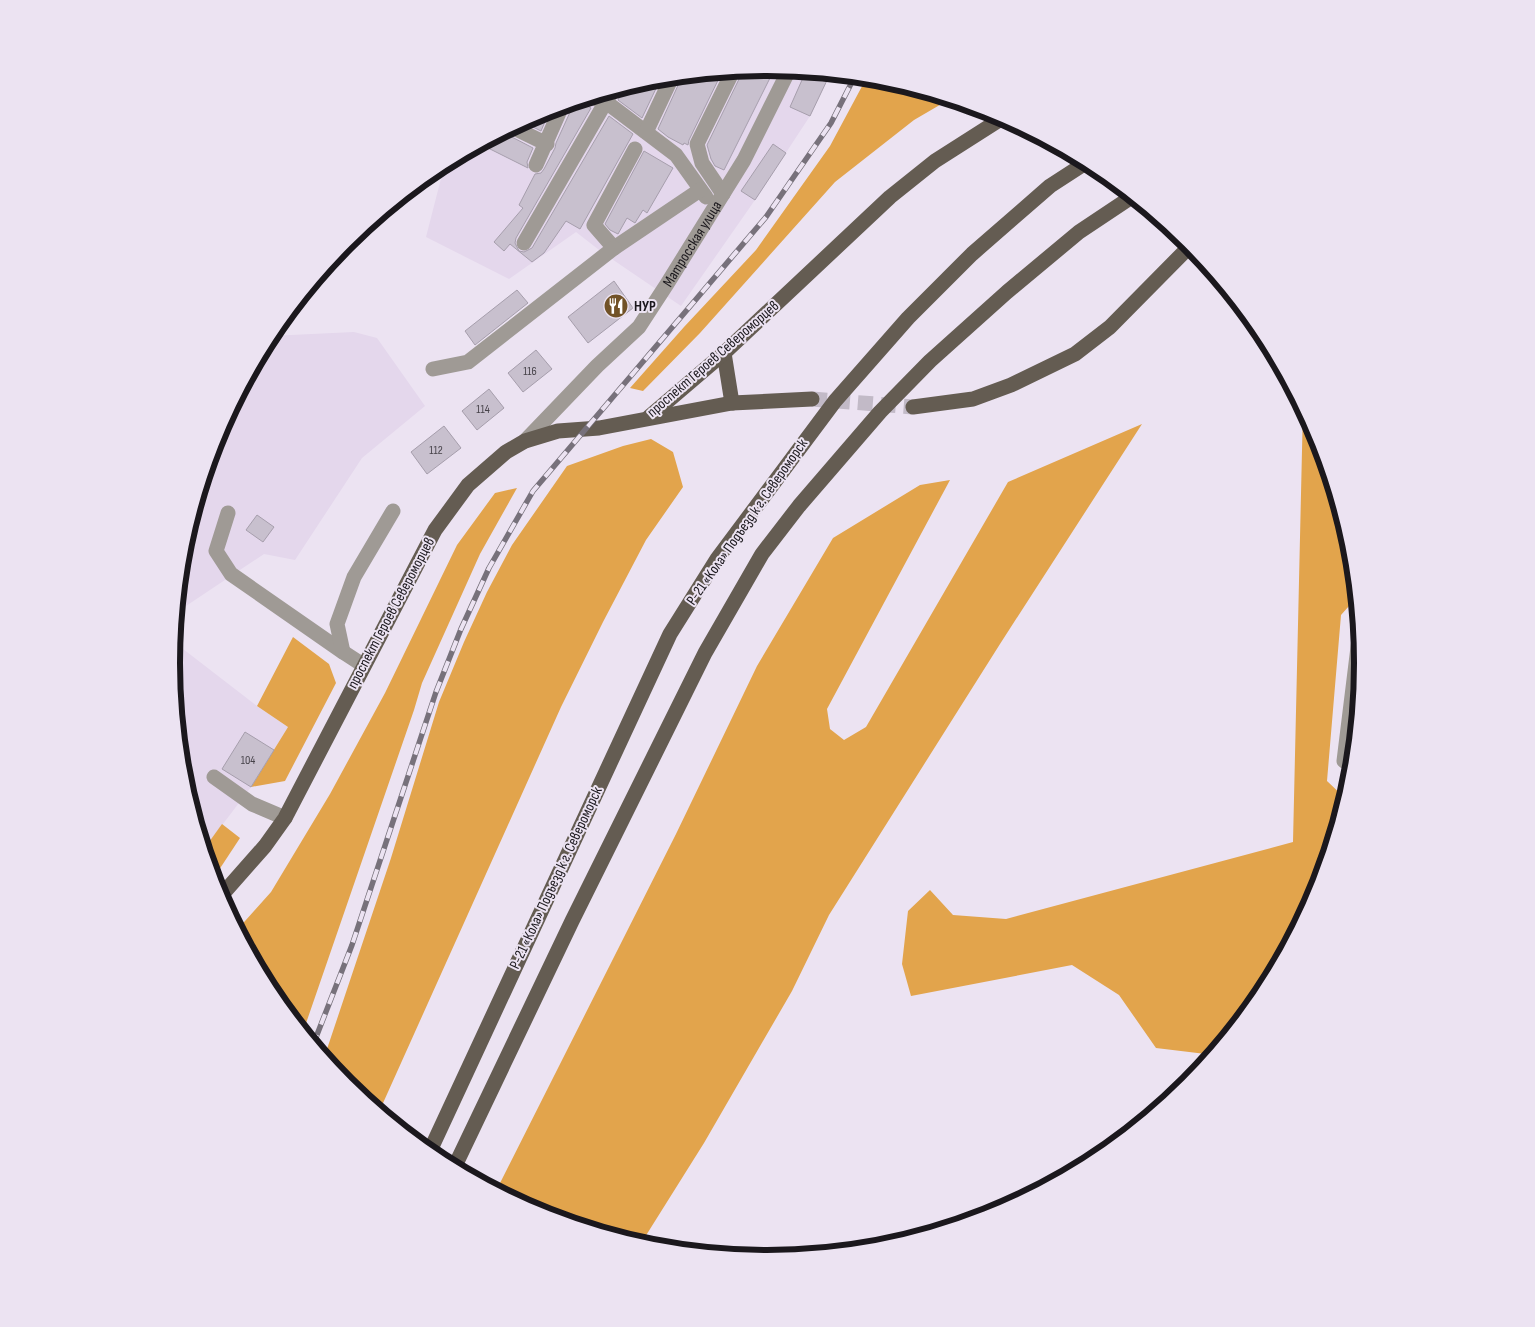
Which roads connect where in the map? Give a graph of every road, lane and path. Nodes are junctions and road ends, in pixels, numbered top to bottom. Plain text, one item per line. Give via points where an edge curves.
1 (786, 77) edge
2 (730, 78) edge
3 (668, 85) edge
4 (611, 98) edge
5 (608, 99) edge
6 (558, 115) edge
7 (995, 123) edge
8 (521, 131) edge
9 (646, 132) junction
10 (547, 144) junction
11 (635, 149) dead end
12 (536, 165) dead end
13 (1080, 167) edge
14 (700, 190) junction
15 (724, 194) junction
16 (1127, 200) edge
17 (715, 208) junction
18 (524, 243) dead end
19 (614, 248) junction
20 (1186, 251) edge
21 (724, 353) junction
22 (433, 369) dead end
23 (812, 399) tunnel mouth
24 (732, 403) junction
25 (913, 407) tunnel mouth
26 (647, 418) junction
27 (526, 441) junction
28 (393, 510) dead end
29 (228, 513) dead end
30 (343, 652) junction
31 (363, 665) junction
32 (1354, 678) edge
33 (1344, 762) dead end
34 (214, 777) dead end
35 (285, 818) junction
36 (226, 890) edge
37 (432, 1146) edge
38 (457, 1162) edge

1 - 15 lane, Матросская улица
2 - 15 lane via 697,144 702,163
3 - 9 lane
4 - 9 lane
5 - 18 lane
6 - 10 lane
7 - 21 main road, проспект Героев Североморцев via 935,161 890,197
8 - 10 lane
9 - 14 lane via 676,155
10 - 12 lane
11 - 19 lane via 594,225
13 - 37 main road, Р-21 «Кола» Подъезд к г. Североморск via 1050,186 972,254 908,318 835,401 717,559 670,634
14 - 17 lane
14 - 19 lane
15 - 17 lane, Матросская улица
16 - 38 main road, Р-21 «Кола» Подъезд к г. Североморск via 1079,232 930,361 880,412 762,554 700,662
17 - 27 lane, Матросская улица via 639,326
19 - 22 lane via 468,362
20 - 25 main road via 1110,327 1074,354 973,399
21 - 24 main road
21 - 26 main road, проспект Героев Североморцев
23 - 24 main road
24 - 26 main road
26 - 27 main road, проспект Героев Североморцев via 599,428 558,431
27 - 31 main road, проспект Героев Североморцев via 506,452 468,485 435,530
28 - 30 lane via 354,577 337,624
29 - 30 lane via 216,551 231,574
30 - 31 lane
31 - 35 main road, проспект Героев Североморцев
32 - 33 lane
34 - 35 lane via 252,804
35 - 36 main road, проспект Героев Североморцев

